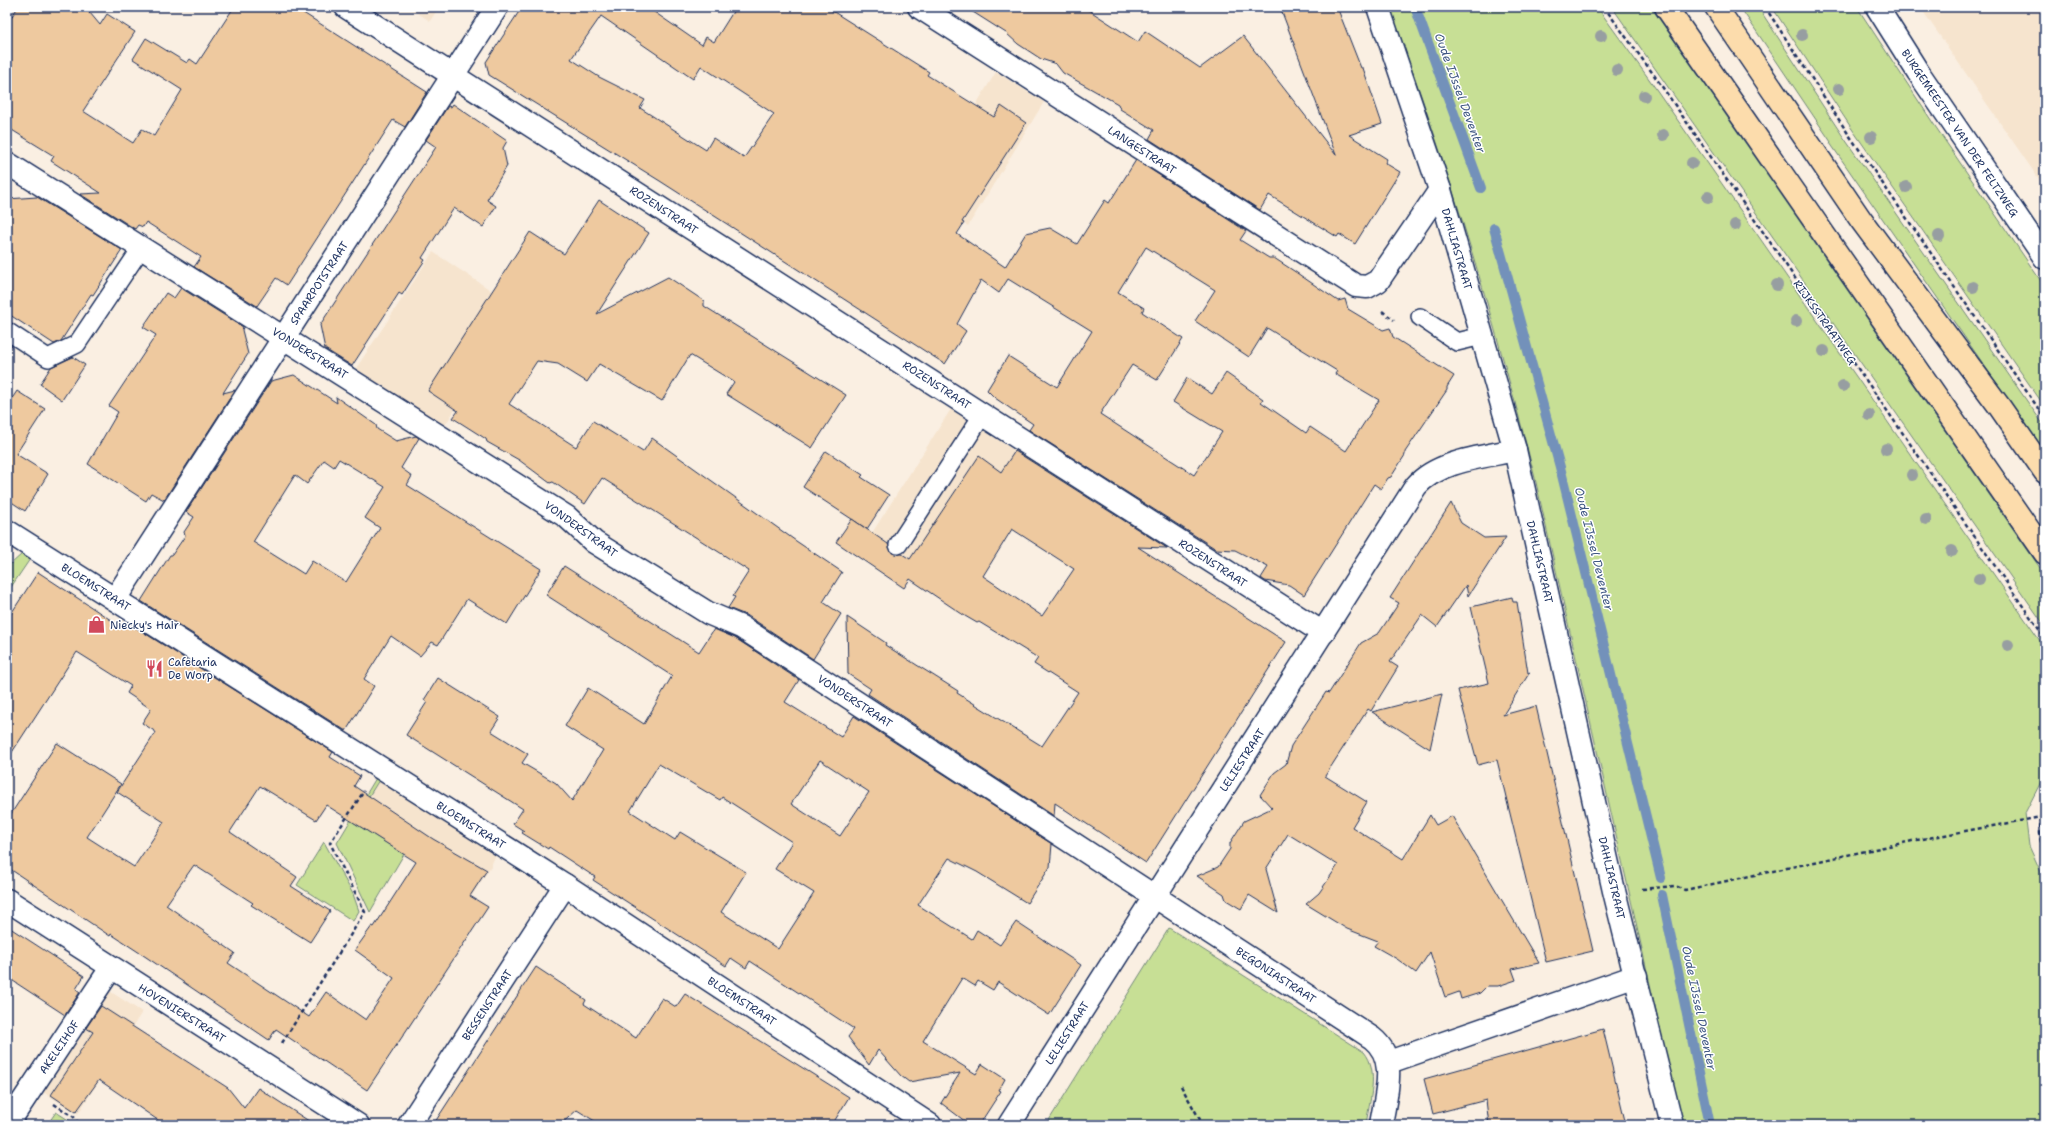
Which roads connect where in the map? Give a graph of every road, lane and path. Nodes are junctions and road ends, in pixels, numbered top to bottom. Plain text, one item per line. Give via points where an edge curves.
1 (346, 7) edge
2 (497, 7) edge
3 (919, 7) edge
4 (1378, 7) edge
5 (1604, 7) edge
6 (1666, 7) edge
7 (1716, 7) edge
8 (1765, 7) edge
9 (1877, 7) edge
10 (453, 75) junction
11 (7, 162) edge
12 (1440, 190) junction
13 (142, 247) junction
14 (2045, 258) edge
15 (1367, 287) junction
16 (1420, 317) joint
17 (7, 331) edge
18 (284, 336) junction
19 (1482, 336) junction
20 (983, 414) junction
21 (2045, 418) edge
22 (1514, 450) junction
23 (2045, 472) edge
24 (7, 531) edge
25 (898, 545) dead end
26 (2045, 553) edge
27 (115, 599) junction
28 (1323, 633) junction
29 (2045, 638) edge
30 (380, 767) junction
31 (2045, 811) edge
32 (2041, 818) junction
33 (2045, 856) edge
34 (565, 885) junction
35 (1614, 891) junction
36 (1155, 896) junction
37 (7, 900) edge
38 (111, 968) junction
39 (1636, 976) junction
40 (1389, 1062) junction
41 (267, 1067) junction
42 (1181, 1086) dead end
43 (1204, 1124) edge
44 (7, 1125) edge
45 (358, 1125) edge
46 (409, 1125) edge
47 (930, 1125) edge
48 (1009, 1125) edge
49 (1381, 1125) edge
50 (1672, 1125) edge

1 - 10 street, ROZENSTRAAT
2 - 10 street, SPAARPOTSTRAAT
3 - 15 street, LANGESTRAAT via 1350,284
4 - 12 street, DAHLIASTRAAT
5 - 29 path, RIJKSSTRAATWEG via 1654,75
6 - 26 main road
7 - 23 main road via 1861,220
8 - 21 path via 1847,132
9 - 14 street, BURGEMEESTER VAN DER FELTZWEG via 1918,72
10 - 18 street, SPAARPOTSTRAAT
10 - 20 street, ROZENSTRAAT
11 - 13 street, VONDERSTRAAT
12 - 15 street via 1381,277
12 - 19 street, DAHLIASTRAAT
13 - 17 lane via 77,344 48,358
13 - 18 street, VONDERSTRAAT
15 - 16 path via 1376,308 1410,330
16 - 19 lane via 1457,342
18 - 27 street, SPAARPOTSTRAAT
18 - 36 street, VONDERSTRAAT via 567,517 594,542 708,613 741,627
19 - 22 street, DAHLIASTRAAT
20 - 25 lane, ROZENSTRAAT
20 - 28 street, ROZENSTRAAT
22 - 28 street, LELIESTRAAT via 1440,468 1421,480
22 - 35 street, DAHLIASTRAAT
24 - 27 street, BLOEMSTRAAT
27 - 30 street, BLOEMSTRAAT
28 - 36 street, LELIESTRAAT
30 - 34 street, BLOEMSTRAAT
30 - 41 path via 330,843 365,912
31 - 32 path
32 - 33 path via 2040,842
32 - 35 path via 1912,841 1685,890 1675,886
34 - 46 street, BESSENSTRAAT
34 - 47 street, BLOEMSTRAAT
35 - 39 street, DAHLIASTRAAT
36 - 40 street, BEGONIASTRAAT via 1372,1038 1383,1048
36 - 48 street, LELIESTRAAT
37 - 38 street, HOVENIERSTRAAT
38 - 41 street, HOVENIERSTRAAT
38 - 44 street, AKELEIHOF
39 - 40 street
39 - 50 street, DAHLIASTRAAT
40 - 49 street
41 - 45 street, HOVENIERSTRAAT
42 - 43 path

